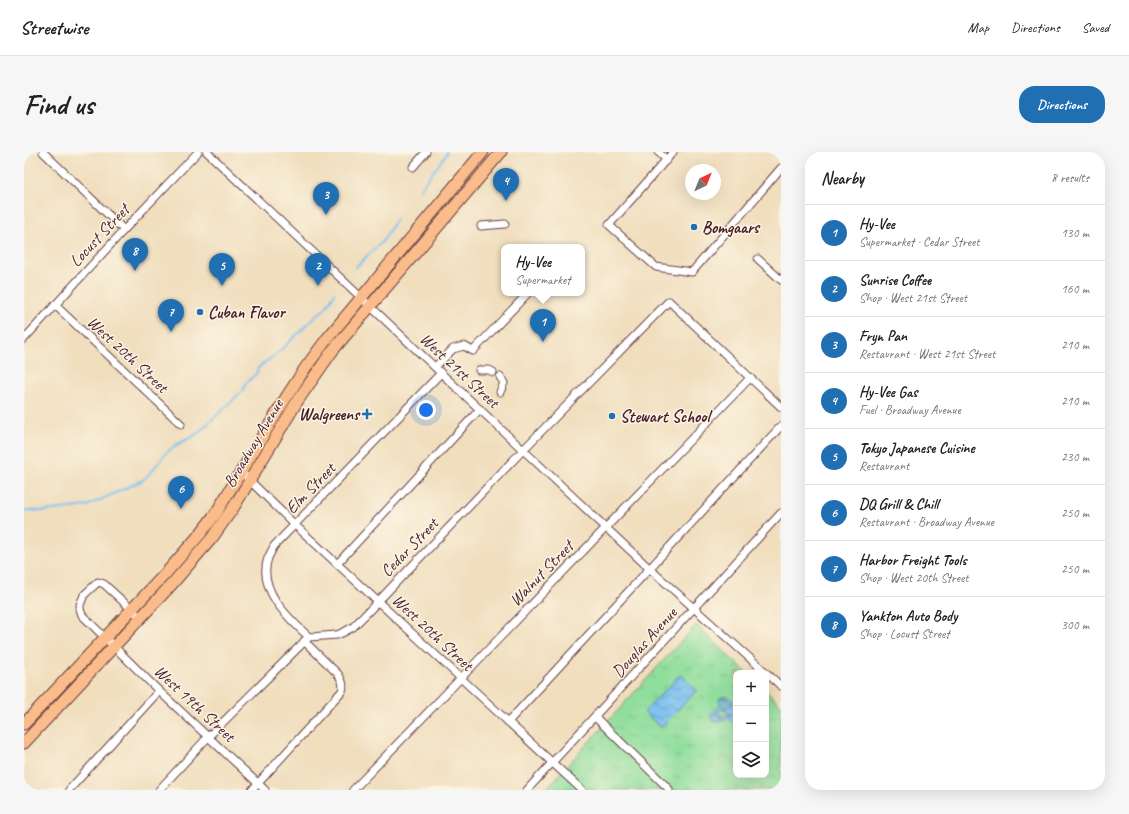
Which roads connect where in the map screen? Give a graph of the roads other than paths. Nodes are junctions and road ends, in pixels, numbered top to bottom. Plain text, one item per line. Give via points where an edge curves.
1 (42, 152) edge
2 (198, 152) edge
3 (207, 152) edge
4 (426, 152) edge
5 (483, 152) edge
6 (501, 152) edge
7 (658, 152) edge
8 (674, 152) edge
9 (667, 160) junction
10 (413, 167) dead end
11 (781, 168) edge
12 (505, 224) dead end
13 (481, 226) dead end
14 (124, 230) junction
15 (758, 259) dead end
16 (781, 280) edge
17 (525, 296) edge
18 (361, 298) junction
19 (55, 305) junction
20 (370, 306) junction
21 (24, 339) edge
22 (438, 370) junction
23 (478, 370) dead end
24 (494, 372) dead end
25 (500, 378) dead end
26 (750, 378) junction
27 (500, 392) dead end
28 (781, 407) edge
29 (480, 409) junction
30 (181, 424) dead end
31 (781, 426) edge
32 (523, 450) junction
33 (241, 472) junction
34 (250, 480) junction
35 (781, 514) edge
36 (295, 525) junction
37 (606, 527) junction
38 (337, 564) junction
39 (650, 568) junction
40 (378, 602) junction
41 (695, 608) junction
42 (131, 609) junction
43 (141, 618) junction
44 (104, 638) junction
45 (307, 639) junction
46 (114, 647) junction
47 (461, 678) junction
48 (781, 686) edge
49 (159, 692) junction
50 (595, 718) junction
51 (508, 722) junction
52 (24, 724) edge
53 (208, 737) junction
54 (24, 743) edge
55 (553, 764) junction
56 (258, 783) junction
57 (69, 790) edge
58 (159, 790) edge
59 (252, 790) edge
60 (266, 790) edge
61 (353, 790) edge
62 (528, 790) edge
63 (582, 790) edge
64 (669, 790) edge

1 - 14 street
2 - 14 street, Locust Street
3 - 18 street, West 21st Street
4 - 10 street
5 - 18 highway, Broadway Avenue
6 - 20 highway, Broadway Avenue
7 - 9 street
8 - 9 street
9 - 11 street via 609,225 656,266 692,272
12 - 13 street
14 - 19 street, Locust Street
15 - 16 street
17 - 22 street, Elm Street via 473,350 468,348 458,351
18 - 20 street, West 21st Street
18 - 33 highway, Broadway Avenue via 306,367
19 - 21 street, Locust Street
19 - 30 street, West 20th Street
20 - 22 street, West 21st Street
20 - 34 highway, Broadway Avenue via 316,373
22 - 29 street, West 21st Street
22 - 36 street, Elm Street
23 - 24 street
25 - 27 street via 504,383
26 - 28 street
26 - 32 street, Cedar Street via 669,301
26 - 37 street, Walnut Street
29 - 32 street, West 21st Street
29 - 38 street
31 - 39 street
32 - 37 street, West 21st Street
32 - 40 street, Cedar Street
33 - 34 street, West 20th Street
33 - 42 highway, Broadway Avenue via 201,533
34 - 36 street, West 20th Street
34 - 43 highway, Broadway Avenue via 212,538
35 - 41 street, Douglas Avenue
36 - 38 street, West 20th Street
36 - 45 street, Elm Street via 274,546 268,558 266,573 279,606
37 - 39 street, West 21st Street
37 - 47 street, Walnut Street
38 - 40 street, West 20th Street
39 - 41 street, West 21st Street
39 - 51 street
40 - 45 street, Cedar Street via 353,627 344,632
40 - 47 street, West 20th Street
41 - 48 street, West 21st Street
41 - 50 street, Douglas Avenue
42 - 43 street
42 - 44 highway, Broadway Avenue
42 - 44 street, West 19th Street via 104,584 98,582 84,595 80,605 82,615
43 - 46 highway, Broadway Avenue
44 - 46 street, West 19th Street
44 - 52 highway, Broadway Avenue
45 - 53 street
45 - 56 street, Elm Street via 338,674 344,686
46 - 49 street, West 19th Street
46 - 54 highway, Broadway Avenue
47 - 51 street, West 20th Street
47 - 61 street, Walnut Street
49 - 53 street, West 19th Street
49 - 57 street
50 - 55 street, Douglas Avenue
50 - 64 street
51 - 55 street, West 20th Street
53 - 56 street, West 19th Street
53 - 58 street
55 - 62 street, Douglas Avenue
55 - 63 street, West 20th Street
56 - 59 street
56 - 60 street, West 19th Street

